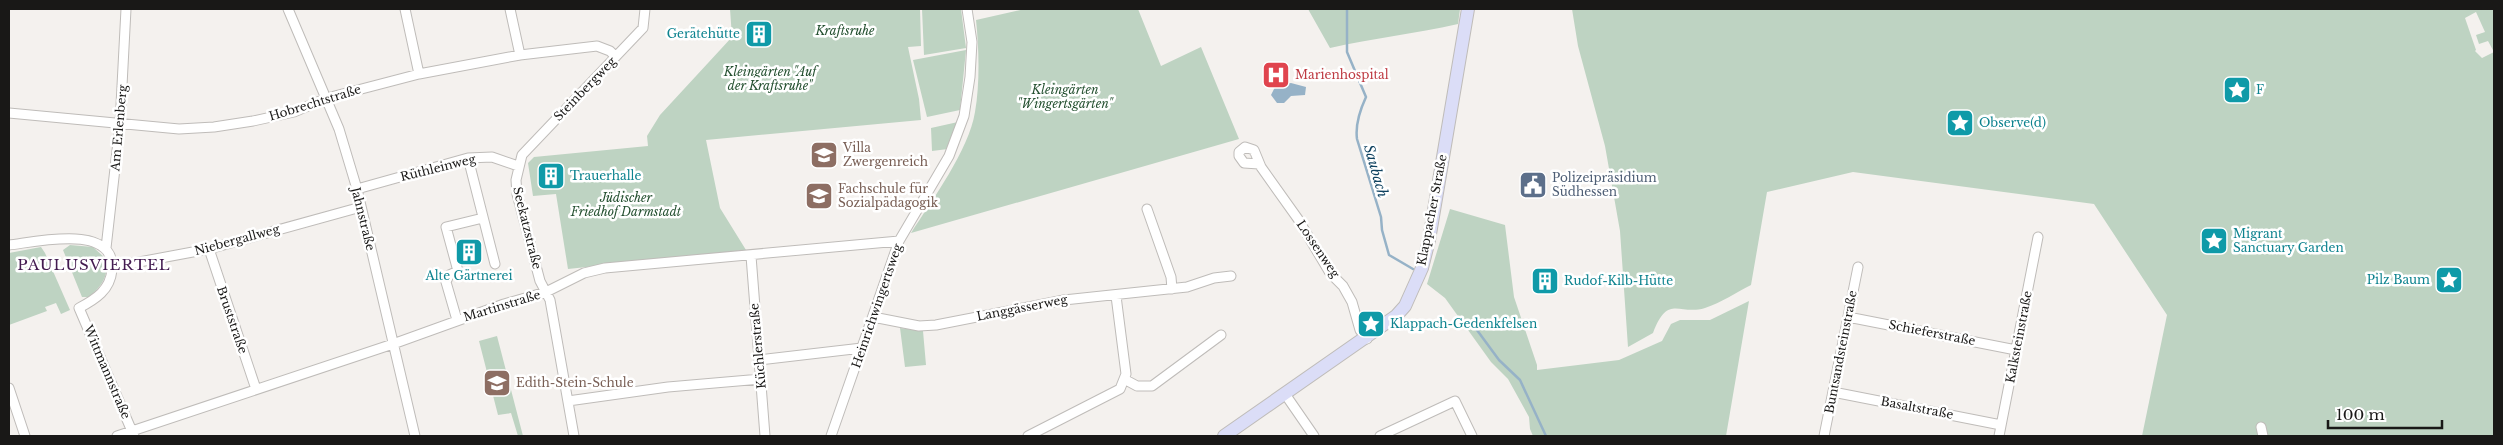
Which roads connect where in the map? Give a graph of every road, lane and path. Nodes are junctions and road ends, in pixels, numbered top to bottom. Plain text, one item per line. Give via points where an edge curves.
1 (126, 9) edge
2 (288, 9) edge
3 (405, 9) edge
4 (510, 9) edge
5 (645, 9) edge
6 (967, 9) edge
7 (1468, 9) edge
8 (520, 55) junction
9 (616, 56) junction
10 (419, 74) junction
11 (327, 98) junction
12 (9, 113) edge
13 (120, 124) junction
14 (468, 158) junction
15 (1259, 164) dead end
16 (518, 166) junction
17 (357, 189) junction
18 (361, 206) junction
19 (1146, 209) dead end
20 (483, 218) junction
21 (2038, 237) dead end
22 (899, 242) junction
23 (9, 245) edge
24 (106, 248) junction
25 (209, 249) junction
26 (750, 256) junction
27 (495, 264) dead end
28 (112, 267) junction
29 (1858, 267) dead end
30 (1231, 276) dead end
31 (1172, 289) junction
32 (546, 292) junction
33 (1116, 296) junction
34 (873, 316) junction
35 (1848, 317) junction
36 (457, 320) junction
37 (1221, 335) dead end
38 (1367, 339) junction
39 (393, 344) junction
40 (862, 348) junction
41 (2016, 350) junction
42 (759, 360) junction
43 (761, 379) junction
44 (1124, 379) junction
45 (9, 388) edge
46 (256, 390) junction
47 (1833, 392) junction
48 (1285, 394) junction
49 (568, 401) junction
50 (2001, 425) junction
51 (2261, 427) dead end
52 (133, 434) edge
53 (25, 436) edge
54 (117, 436) edge
55 (415, 436) edge
56 (574, 436) edge
57 (765, 436) edge
58 (831, 436) edge
59 (1028, 436) edge
60 (1224, 436) edge
61 (1314, 436) edge
62 (1380, 436) edge
63 (1472, 436) edge
64 (1824, 436) edge
65 (1999, 436) edge
66 (2263, 436) edge

1 - 13 street, Am Erlenberg
2 - 11 street, Jahnstraße
3 - 10 street
4 - 8 street
5 - 9 street, Steinbergweg via 642,28
6 - 22 street, Heinrichwingertsweg via 972,42 964,116 949,156
7 - 38 main road, Klappacher Straße via 1422,268 1400,312
8 - 9 street, Hobrechtstraße via 597,46
8 - 10 street, Hobrechtstraße
9 - 16 street, Steinbergweg via 522,155
10 - 11 street, Hobrechtstraße
11 - 13 street, Hobrechtstraße via 294,112 214,127 179,129
11 - 17 street, Jahnstraße
12 - 13 street, Hobrechtstraße
13 - 24 street, Am Erlenberg
14 - 16 street, Rüthleinweg via 492,157
14 - 17 street, Rüthleinweg
14 - 20 street
15 - 38 street, Lossenweg via 1298,219 1330,273 1343,286 1352,302 1360,330
16 - 32 street, Seekatzstraße via 517,194 540,281
17 - 18 street, Jahnstraße
18 - 25 street, Niebergallweg
18 - 39 street, Jahnstraße
19 - 31 street via 1171,277
20 - 27 street
20 - 36 street via 446,227 458,271 449,275 446,282
21 - 41 street, Kalksteinstraße
22 - 26 street, Martinstraße
22 - 34 street, Heinrichwingertsweg
23 - 24 street via 67,239 96,242
24 - 28 street
25 - 28 street, Niebergallweg
25 - 46 street, Bruststraße
26 - 32 street, Martinstraße via 604,268 584,273
26 - 42 street, Küchlerstraße
28 - 52 street, Wittmannstraße via 111,280 103,292 79,308
29 - 35 street, Buntsandsteinstraße
30 - 31 street, Langgässerweg
31 - 33 street, Langgässerweg
32 - 36 street, Martinstraße
32 - 49 street, Seekatzstraße
33 - 34 street, Langgässerweg via 1064,300 936,326 919,326
33 - 44 street
34 - 40 street, Heinrichwingertsweg
35 - 41 street, Schieferstraße
35 - 47 street, Buntsandsteinstraße
36 - 39 street, Martinstraße
37 - 44 street via 1152,386 1137,386
38 - 48 main road, Klappacher Straße
39 - 46 street, Martinstraße
39 - 55 street, Jahnstraße
40 - 42 street
40 - 58 street, Heinrichwingertsweg
41 - 50 street, Kalksteinstraße
42 - 43 street, Küchlerstraße
43 - 49 street via 668,387
43 - 57 street, Küchlerstraße
44 - 59 street via 1120,389
45 - 53 street
46 - 52 street, Martinstraße
47 - 50 street, Basaltstraße
47 - 64 street, Buntsandsteinstraße
48 - 60 main road, Klappacher Straße
48 - 61 street
49 - 56 street, Seekatzstraße
50 - 65 street, Kalksteinstraße
51 - 66 street
52 - 54 street, Martinstraße
62 - 63 street via 1455,401

